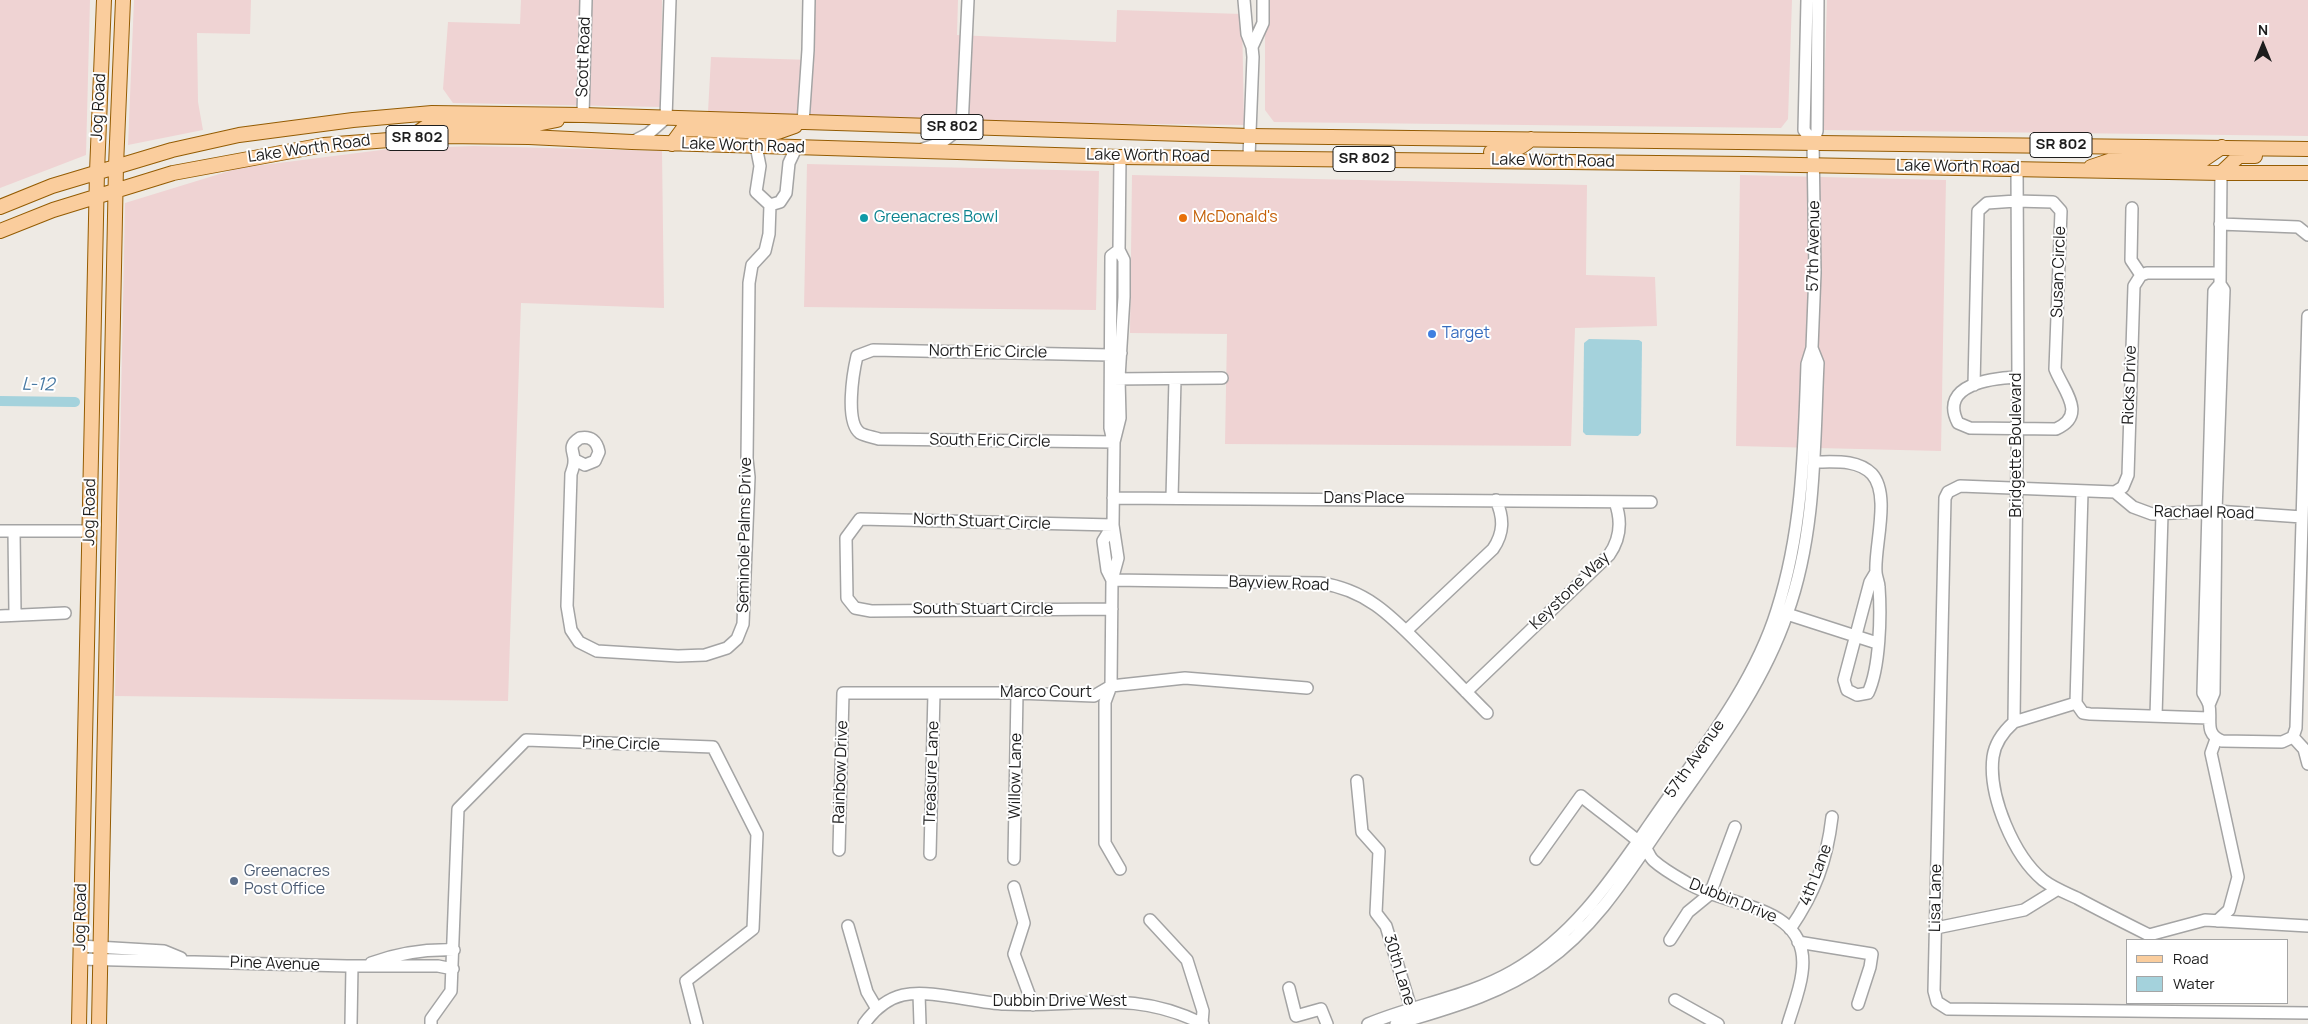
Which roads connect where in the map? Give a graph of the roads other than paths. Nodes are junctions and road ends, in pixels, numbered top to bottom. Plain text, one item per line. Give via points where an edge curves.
1 (104, 0) edge
2 (123, 0) edge
3 (586, 0) edge
4 (670, 0) edge
5 (808, 0) edge
6 (968, 0) edge
7 (1244, 0) edge
8 (1263, 0) edge
9 (1806, 0) edge
10 (1818, 0) edge
11 (1252, 47) junction
12 (582, 115) junction
13 (666, 118) junction
14 (803, 123) junction
15 (962, 127) junction
16 (1249, 136) junction
17 (410, 138) junction
18 (1531, 139) junction
19 (1638, 141) junction
20 (632, 142) junction
21 (1813, 143) junction
22 (672, 144) junction
23 (756, 146) junction
24 (2222, 147) junction
25 (796, 148) junction
26 (2308, 149) edge
27 (913, 152) junction
28 (2308, 155) edge
29 (1120, 157) junction
30 (1249, 157) junction
31 (1404, 159) junction
32 (1529, 161) junction
33 (1814, 165) junction
34 (116, 166) junction
35 (2017, 168) junction
36 (2081, 170) junction
37 (97, 172) junction
38 (2308, 173) edge
39 (2221, 174) junction
40 (116, 189) junction
41 (96, 195) junction
42 (2016, 201) junction
43 (770, 205) junction
44 (0, 207) edge
45 (2132, 208) dead end
46 (2220, 224) junction
47 (0, 230) edge
48 (2308, 234) edge
49 (2141, 275) junction
50 (2220, 278) junction
51 (2308, 316) edge
52 (1812, 348) junction
53 (1116, 354) junction
54 (2018, 377) junction
55 (1175, 378) junction
56 (1222, 378) dead end
57 (1115, 379) junction
58 (1974, 385) junction
59 (2018, 429) junction
60 (866, 435) joint
61 (1114, 442) junction
62 (575, 460) dead end
63 (1814, 462) junction
64 (2017, 489) junction
65 (2082, 492) junction
66 (2115, 492) junction
67 (1113, 498) junction
68 (1172, 498) junction
69 (1496, 500) junction
70 (1615, 502) junction
71 (1650, 502) dead end
72 (2212, 511) junction
73 (2162, 514) junction
74 (2302, 517) junction
75 (1113, 525) junction
76 (0, 531) edge
77 (14, 531) junction
78 (89, 531) junction
79 (1876, 572) junction
80 (1112, 580) junction
81 (855, 608) joint
82 (1112, 610) junction
83 (65, 613) dead end
84 (15, 614) junction
85 (1787, 614) junction
86 (0, 616) edge
87 (1406, 631) junction
88 (1856, 637) junction
89 (1877, 643) junction
90 (86, 683) junction
91 (106, 683) junction
92 (1111, 686) junction
93 (1307, 688) dead end
94 (1466, 692) junction
95 (843, 693) joint
96 (934, 693) junction
97 (1017, 693) junction
98 (2076, 703) junction
99 (1487, 713) dead end
100 (2156, 716) junction
101 (2209, 718) junction
102 (2014, 722) junction
103 (2293, 737) junction
104 (2216, 739) junction
105 (2308, 764) edge
106 (1358, 781) dead end
107 (1832, 816) dead end
108 (1735, 827) dead end
109 (1642, 844) junction
110 (839, 850) dead end
111 (930, 854) dead end
112 (1536, 858) dead end
113 (1014, 859) dead end
114 (1120, 869) dead end
115 (1014, 887) dead end
116 (2058, 888) junction
117 (1710, 894) junction
118 (1150, 920) dead end
119 (2217, 921) junction
120 (848, 926) dead end
121 (2308, 926) edge
122 (1936, 928) junction
123 (1790, 929) junction
124 (2149, 938) edge
125 (1670, 940) dead end
126 (1798, 942) junction
127 (454, 950) junction
128 (80, 953) junction
129 (100, 953) junction
130 (357, 966) junction
131 (453, 969) junction
132 (1289, 988) dead end
133 (919, 994) junction
134 (1675, 1000) dead end
135 (1858, 1004) dead end
136 (1033, 1005) junction
137 (2144, 1007) edge
138 (877, 1009) junction
139 (2308, 1013) edge
140 (1412, 1014) junction
141 (79, 1024) edge
142 (99, 1024) edge
143 (351, 1024) edge
144 (431, 1024) edge
145 (697, 1024) edge
146 (864, 1024) edge
147 (920, 1024) edge
148 (1203, 1024) edge
149 (1326, 1024) edge
150 (1368, 1024) edge
151 (1396, 1024) edge
152 (1718, 1024) edge
153 (1788, 1024) edge

1 - 37 main road, Jog Road
2 - 34 main road, Jog Road
3 - 12 street, Scott Road
4 - 13 street
5 - 14 street
6 - 15 street
7 - 11 street via 1247,34
8 - 11 street via 1263,23
9 - 21 street, 57th Avenue via 1804,130
10 - 21 street, 57th Avenue via 1816,131
11 - 16 street
12 - 13 main road, Lake Worth Road / SR 802
12 - 17 main road via 537,124 432,123
12 - 34 main road, Lake Worth Road / SR 802 via 432,113 353,120 240,135
13 - 14 main road, Lake Worth Road / SR 802
13 - 20 street via 648,134
14 - 15 main road, Lake Worth Road / SR 802
14 - 22 main road via 778,132 683,129
15 - 16 main road, Lake Worth Road / SR 802
15 - 27 street via 941,144
16 - 18 main road, Lake Worth Road / SR 802
16 - 30 street
17 - 20 main road, Lake Worth Road / SR 802 via 494,136
17 - 40 main road, Lake Worth Road / SR 802 via 324,145 248,158 173,173
18 - 19 main road, Lake Worth Road / SR 802
18 - 31 main road via 1522,148 1512,151 1429,152
19 - 21 main road, Lake Worth Road / SR 802
19 - 32 main road via 1618,148 1551,147 1540,150
20 - 22 main road, Lake Worth Road / SR 802
21 - 24 main road, Lake Worth Road / SR 802
21 - 33 street, 57th Avenue
22 - 23 main road, Lake Worth Road / SR 802
23 - 25 main road, Lake Worth Road / SR 802
23 - 43 street via 760,166 756,192
24 - 26 main road, Lake Worth Road / SR 802
24 - 36 main road via 2203,160 2112,160
25 - 27 main road, Lake Worth Road / SR 802
25 - 43 street via 789,162 786,193 780,202
27 - 29 main road, Lake Worth Road / SR 802
28 - 39 main road via 2239,156
29 - 30 main road, Lake Worth Road / SR 802
29 - 53 street via 1119,250 1124,260
30 - 31 main road, Lake Worth Road / SR 802
31 - 32 main road, Lake Worth Road / SR 802
32 - 33 main road, Lake Worth Road / SR 802
33 - 35 main road, Lake Worth Road / SR 802
33 - 52 street, 57th Avenue
34 - 37 main road, Lake Worth Road / SR 802
34 - 40 main road, Jog Road
35 - 36 main road, Lake Worth Road / SR 802
35 - 42 street, Bridgette Boulevard
36 - 39 main road, Lake Worth Road / SR 802
37 - 41 main road, Jog Road
37 - 44 main road, Lake Worth Road / SR 802
38 - 39 main road, Lake Worth Road / SR 802
39 - 46 street
40 - 41 main road, Lake Worth Road / SR 802
40 - 91 main road, Jog Road
41 - 47 main road, Lake Worth Road / SR 802
41 - 78 main road, Jog Road
42 - 54 street, Bridgette Boulevard
42 - 58 street, Susan Circle via 1987,203 1978,211
42 - 59 street, Susan Circle via 2053,202 2061,211 2055,369 2072,403 2067,422 2056,429
43 - 62 street, Seminole Palms Drive via 765,250 752,265 748,283 747,459 750,478 743,624 737,639 727,648 705,655 678,656 597,651 579,642 571,630 567,606 571,474
45 - 49 street via 2131,260
46 - 48 street via 2298,227
46 - 50 street
49 - 50 street via 2153,272
49 - 66 street, Ricks Drive via 2134,286 2128,475 2123,487
50 - 72 street via 2214,291
51 - 74 street
52 - 63 street, 57th Avenue via 1818,363
52 - 109 street, 57th Avenue via 1807,364 1799,515 1793,554 1777,612 1754,665 1727,712
53 - 57 street
53 - 60 street, North Eric Circle via 873,350 857,356 853,374 851,420 859,433
54 - 58 street
54 - 59 street, Bridgette Boulevard
55 - 56 street
55 - 57 street
55 - 68 street
57 - 61 street via 1120,418
58 - 59 street via 1955,398 1953,411 1958,423 1970,428
59 - 64 street, Bridgette Boulevard
60 - 61 street, South Eric Circle via 879,439
61 - 67 street
63 - 79 street via 1855,463 1872,475 1881,506
63 - 85 street, 57th Avenue via 1803,556
64 - 65 street
64 - 102 street, Bridgette Boulevard
64 - 122 street, Lisa Lane via 1960,486 1948,492 1945,498
65 - 66 street
65 - 98 street
66 - 73 street, Rachael Road via 2139,510
67 - 68 street, Dans Place
67 - 75 street
68 - 69 street, Dans Place
69 - 70 street, Dans Place
69 - 87 street via 1502,523 1500,537 1493,549
70 - 71 street
70 - 94 street, Keystone Way via 1620,518 1619,531 1609,555
72 - 73 street, Rachael Road
72 - 74 street, Rachael Road
72 - 101 street via 2203,693 2209,705
73 - 100 street
74 - 103 street via 2296,728
75 - 80 street via 1103,541 1107,570
75 - 81 street, North Stuart Circle via 860,519 846,538 847,598
76 - 77 street
77 - 78 street
77 - 84 street
78 - 90 main road, Jog Road
79 - 88 street via 1870,582
79 - 89 street via 1880,605
80 - 82 street
80 - 87 street, Bayview Road via 1326,584 1344,588 1378,605
81 - 82 street, South Stuart Circle via 871,611
82 - 92 street
83 - 84 street
84 - 86 street
85 - 88 street
85 - 109 street, 57th Avenue via 1763,670 1736,718
87 - 94 street, Bayview Road
88 - 89 street
88 - 89 street via 1844,680 1848,690 1857,695 1868,693 1874,680
90 - 91 main road
90 - 128 main road, Jog Road
91 - 129 main road, Jog Road
92 - 93 street, Marco Court via 1185,678
92 - 97 street, Marco Court via 1094,696
92 - 114 street via 1104,702 1105,843
94 - 99 street, Bayview Road
95 - 96 street, Marco Court
95 - 110 street, Rainbow Drive
96 - 97 street, Marco Court
96 - 111 street, Treasure Lane
97 - 113 street, Willow Lane
98 - 100 street via 2083,712 2090,714
98 - 102 street
100 - 101 street
101 - 104 street via 2209,727
102 - 116 street via 2004,732 1993,756 1998,802 2018,852 2045,882
103 - 104 street via 2282,742 2222,742
103 - 105 street via 2304,749
104 - 119 street via 2212,753 2238,877 2229,910
106 - 140 street, 30th Lane via 1362,832 1379,851 1376,913 1386,926
107 - 123 street, 4th Lane via 1829,847 1809,901
108 - 117 street
109 - 112 street, Dubbin Drive via 1581,796
109 - 117 street, Dubbin Drive via 1653,860 1691,886
109 - 140 street, 57th Avenue via 1605,905 1546,962 1490,994
115 - 136 street via 1024,923 1014,954
116 - 122 street via 2024,910
116 - 124 street
117 - 123 street, Dubbin Drive via 1768,912
117 - 125 street via 1688,912
118 - 148 street via 1187,960
119 - 121 street
119 - 124 street via 2205,920
120 - 138 street via 867,992
122 - 137 street, Lisa Lane via 1934,990 1941,1006
123 - 126 street, Dubbin Drive
126 - 135 street via 1872,954
126 - 153 street, Dubbin Drive via 1803,960 1802,974
127 - 130 street, Pine Avenue via 428,949
127 - 131 street, Pine Circle
127 - 145 street, Pine Circle via 458,809 526,740 713,747 757,834 753,929 686,981
128 - 129 street, Pine Avenue
128 - 141 main road, Jog Road
129 - 130 street, Pine Avenue via 187,961
129 - 142 main road, Jog Road
130 - 131 street, Pine Avenue via 438,966
130 - 143 street
131 - 144 street, Pine Circle via 451,991 431,1019
132 - 149 street via 1296,1016 1321,1009
133 - 136 street, Dubbin Drive West via 971,1002
133 - 138 street, Dubbin Drive West via 898,997
133 - 147 street
134 - 152 street
136 - 148 street, Dubbin Drive West via 1138,1002 1182,1013
137 - 139 street, Lisa Lane
138 - 146 street, Dubbin Drive West
140 - 150 street, 57th Avenue
140 - 151 street, 57th Avenue

